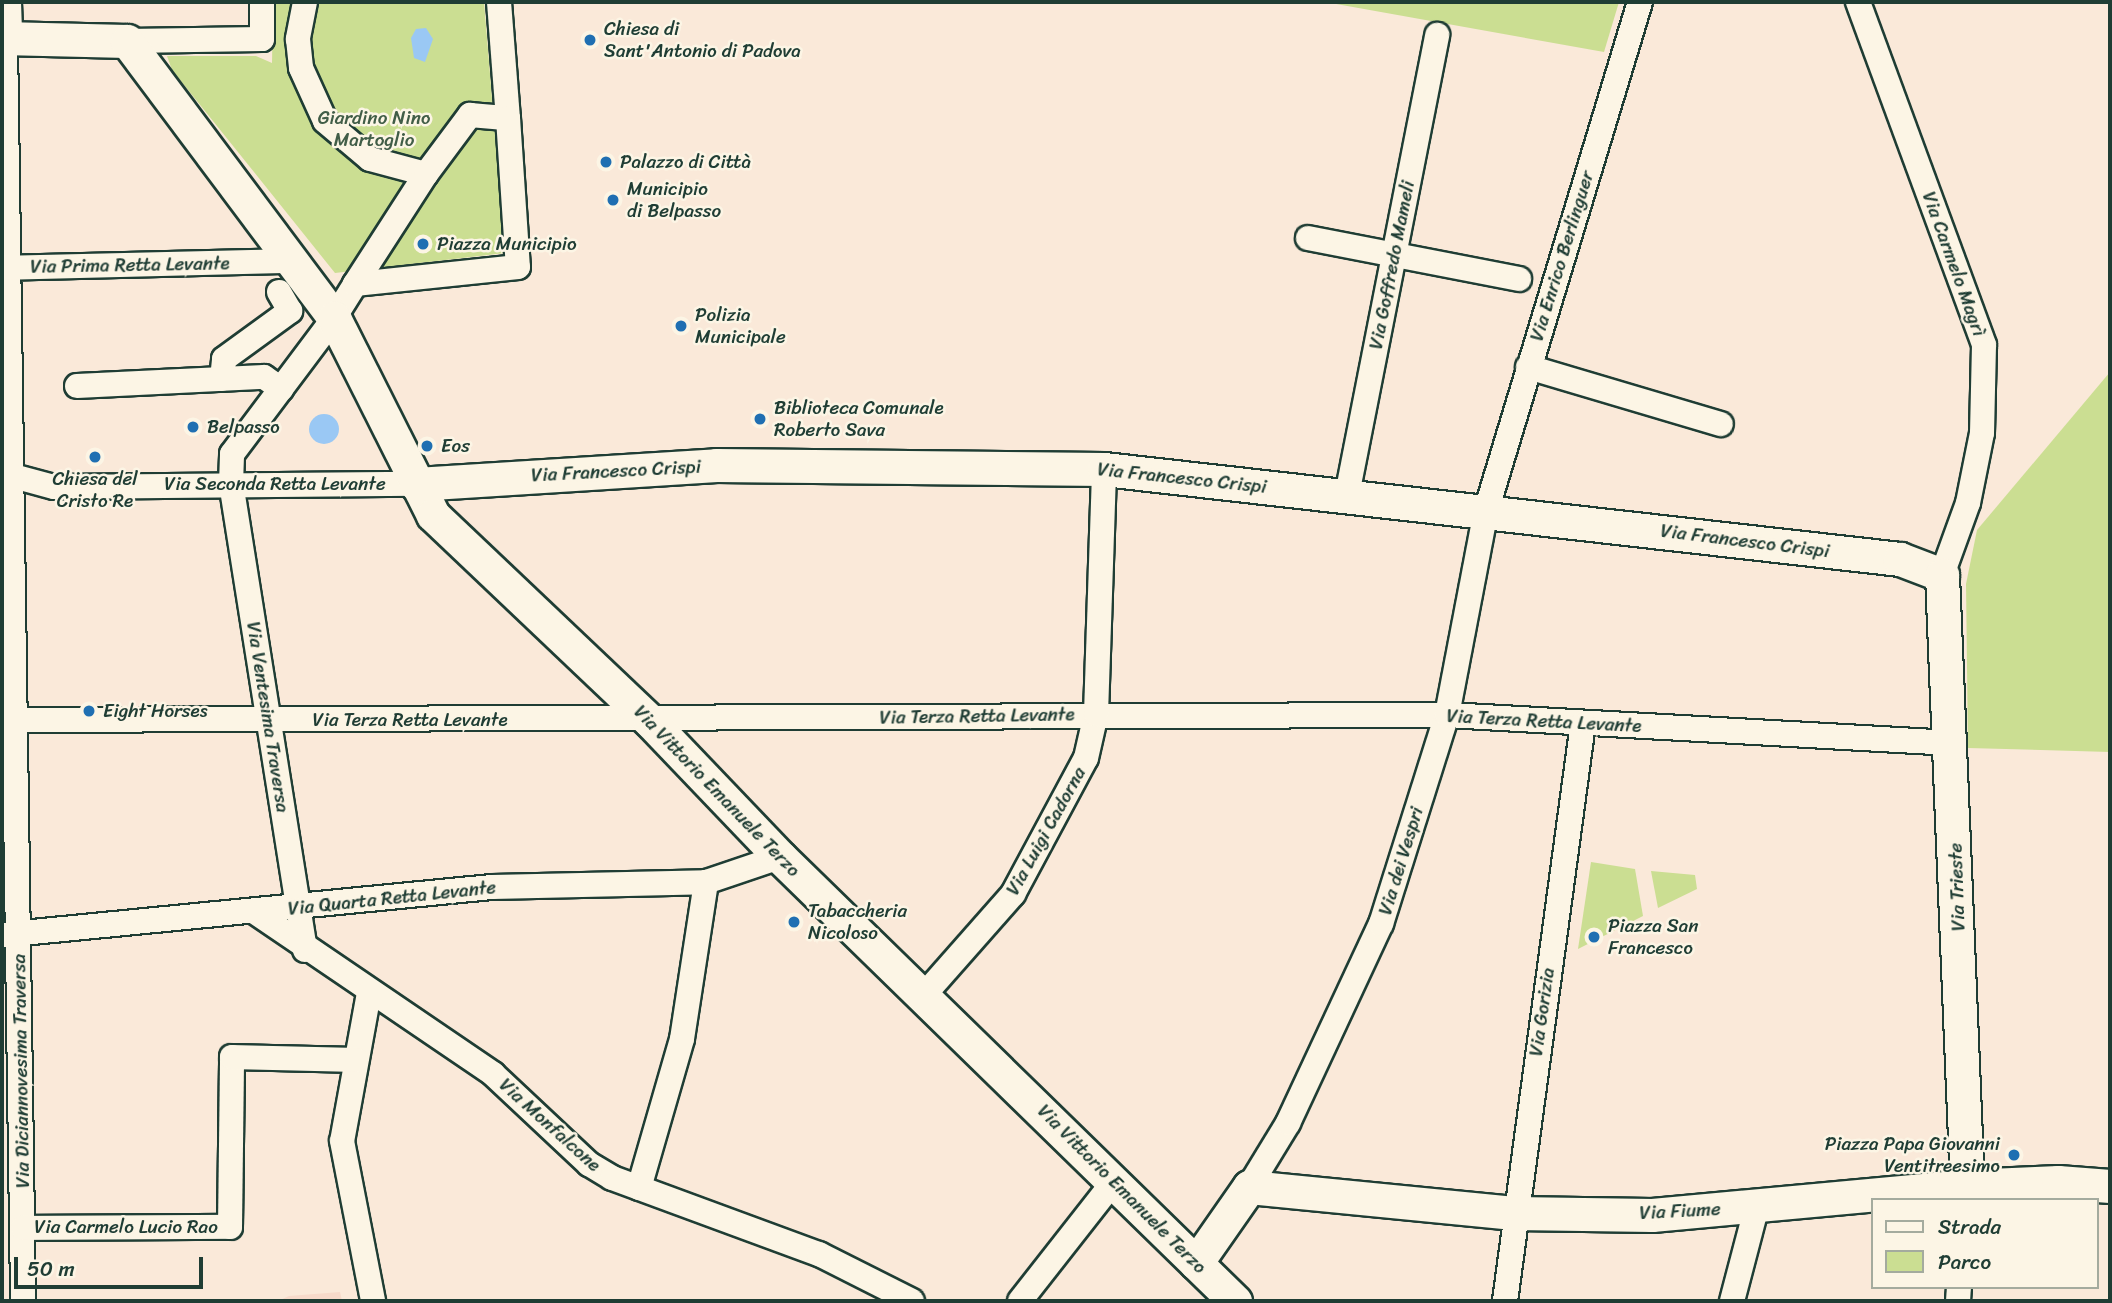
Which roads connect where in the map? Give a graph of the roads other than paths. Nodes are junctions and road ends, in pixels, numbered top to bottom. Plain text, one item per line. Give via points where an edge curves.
1 (4, 2) edge
2 (262, 2) edge
3 (304, 2) edge
4 (499, 2) edge
5 (1640, 2) edge
6 (1858, 2) edge
7 (1437, 35) dead end
8 (3, 38) edge
9 (299, 38) junction
10 (262, 39) junction
11 (127, 41) junction
12 (508, 118) junction
13 (426, 174) junction
14 (1308, 238) dead end
15 (1394, 255) junction
16 (292, 261) junction
17 (5, 268) edge
18 (1519, 279) dead end
19 (355, 284) junction
20 (279, 292) dead end
21 (334, 318) junction
22 (1528, 367) junction
23 (222, 379) junction
24 (77, 386) dead end
25 (281, 389) junction
26 (1721, 424) dead end
27 (1104, 469) junction
28 (7, 473) edge
29 (231, 484) junction
30 (416, 484) junction
31 (1347, 495) junction
32 (1486, 511) junction
33 (1942, 575) junction
34 (1096, 714) junction
35 (1447, 715) junction
36 (268, 719) junction
37 (8, 720) edge
38 (650, 721) junction
39 (1583, 723) junction
40 (1952, 743) junction
41 (780, 857) junction
42 (706, 882) junction
43 (299, 908) junction
44 (255, 912) junction
45 (10, 934) edge
46 (305, 950) junction
47 (369, 992) junction
48 (924, 995) junction
49 (356, 1060) junction
50 (1115, 1180) junction
51 (2110, 1186) edge
52 (1249, 1187) junction
53 (639, 1188) junction
54 (1967, 1193) edge
55 (1886, 1198) edge
56 (1870, 1199) edge
57 (1757, 1206) junction
58 (16, 1213) edge
59 (1514, 1213) junction
60 (1196, 1263) junction
61 (23, 1301) edge
62 (373, 1301) edge
63 (912, 1301) edge
64 (1020, 1301) edge
65 (1235, 1301) edge
66 (1505, 1301) edge
67 (1732, 1301) edge

1 - 8 street, Via Diciannovesima Traversa
2 - 10 street
3 - 9 street
4 - 12 street
5 - 22 street, Via Enrico Berlinguer
6 - 33 street, Via Carmelo Magrì via 1984,345 1982,432 1968,503
7 - 15 street, Via Goffredo Mameli
8 - 11 street
8 - 17 street, Via Diciannovesima Traversa
9 - 10 street
9 - 13 street via 310,96 339,135 370,159
10 - 11 street
11 - 16 street, Via Vittorio Emanuele Terzo
12 - 13 street, Via Ventesima Traversa via 470,115
12 - 19 street via 519,267
13 - 19 street, Via Ventesima Traversa
14 - 15 street
15 - 18 street
15 - 31 street, Via Goffredo Mameli
16 - 17 street, Via Prima Retta Levante
16 - 21 street, Via Vittorio Emanuele Terzo
17 - 28 street, Via Diciannovesima Traversa
19 - 21 street, Via Ventesima Traversa
20 - 23 street via 289,311 224,359
21 - 25 street, Via Ventesima Traversa
21 - 30 street, Via Vittorio Emanuele Terzo
22 - 26 street
22 - 32 street, Via Enrico Berlinguer
23 - 24 street
23 - 25 street via 264,377
25 - 29 street, Via Ventesima Traversa via 233,454
27 - 30 street, Via Francesco Crispi via 716,465
27 - 31 street, Via Francesco Crispi
27 - 34 street, Via Luigi Cadorna
28 - 29 street, Via Seconda Retta Levante via 54,488
28 - 37 street, Via Diciannovesima Traversa
29 - 30 street, Via Seconda Retta Levante
29 - 36 street, Via Ventesima Traversa
30 - 38 street, Via Vittorio Emanuele Terzo via 433,515
31 - 32 street, Via Francesco Crispi
32 - 33 street, Via Francesco Crispi via 1900,559
32 - 35 street, Via dei Vespri
33 - 40 street, Via Trieste
34 - 35 street, Via Terza Retta Levante
34 - 38 street, Via Terza Retta Levante
34 - 48 street, Via Luigi Cadorna via 1081,769 1013,894
35 - 39 street, Via Terza Retta Levante
35 - 52 street, Via dei Vespri via 1381,924 1288,1123
36 - 37 street, Via Terza Retta Levante
36 - 38 street, Via Terza Retta Levante
36 - 43 street, Via Ventesima Traversa
37 - 45 street, Via Diciannovesima Traversa
38 - 41 street, Via Vittorio Emanuele Terzo
39 - 40 street, Via Terza Retta Levante
39 - 59 street, Via Gorizia
40 - 54 street, Via Trieste
41 - 42 street, Via Quarta Retta Levante
41 - 48 street, Via Vittorio Emanuele Terzo
42 - 43 street, Via Quarta Retta Levante via 492,887
42 - 53 street via 682,1039
43 - 44 street, Via Quarta Retta Levante
43 - 46 street, Via Ventesima Traversa
44 - 45 street, Via Quarta Retta Levante
44 - 46 street, Via Monfalcone
45 - 58 street, Via Diciannovesima Traversa
46 - 47 street, Via Monfalcone
47 - 49 street
47 - 53 street, Via Monfalcone via 493,1074 589,1164
48 - 50 street, Via Vittorio Emanuele Terzo
49 - 58 street, Via Carmelo Lucio Rao via 232,1058 230,1227
49 - 62 street via 342,1141
50 - 60 street, Via Vittorio Emanuele Terzo
50 - 64 street
51 - 54 street, Via Fiume via 2058,1182
52 - 59 street, Via Fiume
52 - 60 street
53 - 63 street, Via Monfalcone via 819,1254
54 - 55 street, Via Fiume
56 - 57 street, Via Fiume
57 - 59 street, Via Fiume via 1652,1214
57 - 67 street
58 - 61 street, Via Diciannovesima Traversa
59 - 66 street, Via Gorizia
60 - 65 street, Via Vittorio Emanuele Terzo

